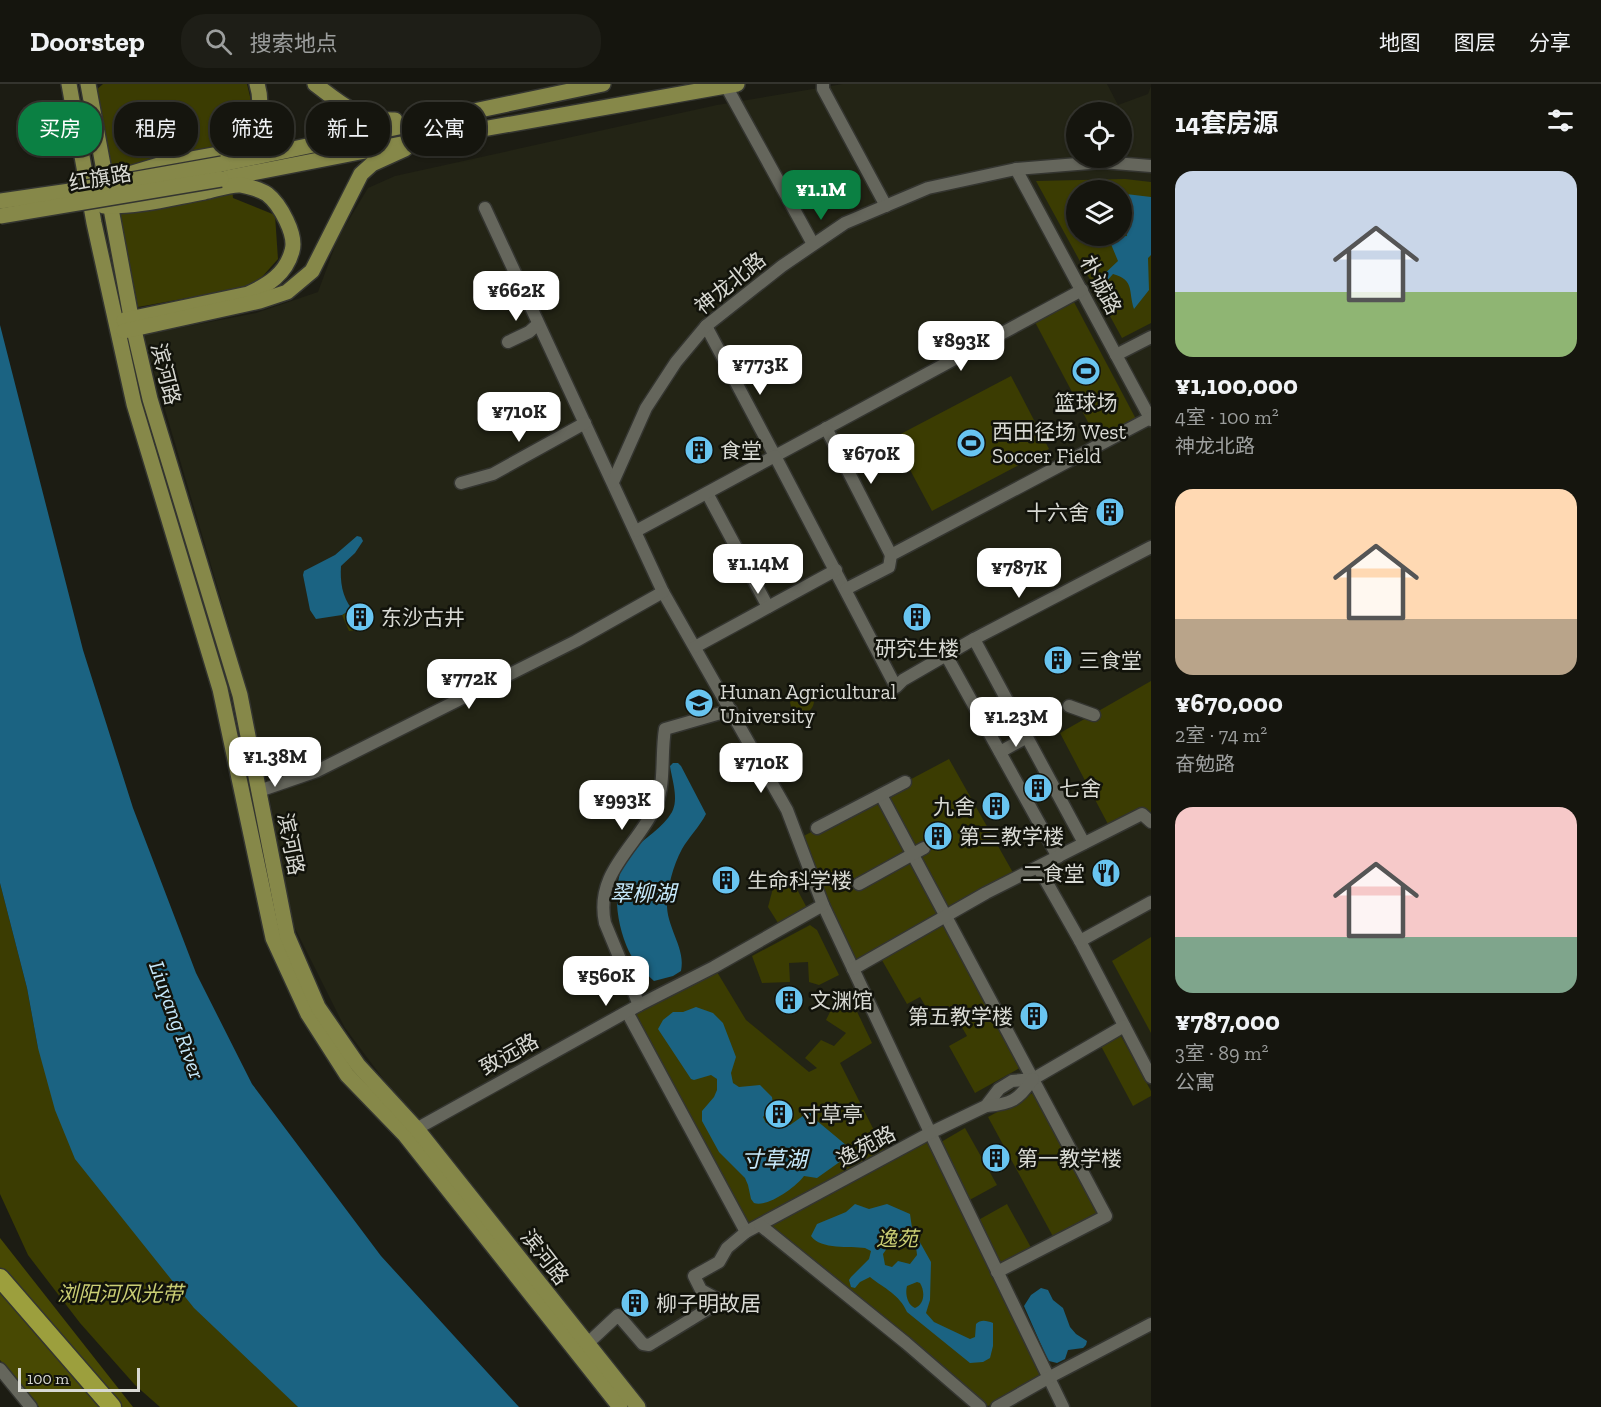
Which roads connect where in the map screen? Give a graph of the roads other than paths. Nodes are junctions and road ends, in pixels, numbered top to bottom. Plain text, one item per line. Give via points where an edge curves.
1 (69, 84) edge
2 (88, 84) edge
3 (257, 84) edge
4 (315, 84) edge
5 (603, 84) edge
6 (823, 84) edge
7 (729, 85) edge
8 (486, 107) edge
9 (402, 120) edge
10 (402, 126) edge
11 (486, 128) edge
12 (402, 143) edge
13 (402, 151) edge
14 (1151, 166) edge
15 (1016, 169) junction
16 (222, 171) junction
17 (70, 198) junction
18 (0, 201) edge
19 (886, 206) junction
20 (485, 208) dead end
21 (0, 216) edge
22 (813, 244) junction
23 (1082, 290) junction
24 (133, 323) junction
25 (538, 324) junction
26 (706, 326) junction
27 (117, 327) junction
28 (1151, 337) edge
29 (508, 342) dead end
30 (1116, 355) junction
31 (1150, 419) edge
32 (585, 423) junction
33 (826, 428) junction
34 (775, 456) junction
35 (613, 482) junction
36 (461, 483) dead end
37 (707, 493) junction
38 (636, 531) junction
39 (1151, 547) edge
40 (891, 555) junction
41 (836, 570) junction
42 (846, 589) junction
43 (663, 592) junction
44 (768, 607) junction
45 (974, 639) junction
46 (695, 647) junction
47 (946, 655) junction
48 (1069, 706) dead end
49 (731, 710) junction
50 (1094, 715) dead end
51 (1027, 737) junction
52 (1000, 752) junction
53 (905, 782) dead end
54 (259, 791) junction
55 (881, 795) junction
56 (1151, 822) edge
57 (817, 828) dead end
58 (1084, 843) junction
59 (919, 851) junction
60 (1058, 856) junction
61 (1038, 867) junction
62 (859, 884) dead end
63 (1151, 902) edge
64 (823, 905) junction
65 (947, 916) junction
66 (1080, 941) junction
67 (853, 969) junction
68 (639, 1005) junction
69 (627, 1012) junction
70 (1124, 1026) junction
71 (1151, 1077) edge
72 (1033, 1079) junction
73 (410, 1132) junction
74 (930, 1133) junction
75 (760, 1224) junction
76 (747, 1232) junction
77 (997, 1272) junction
78 (0, 1278) edge
79 (0, 1296) edge
80 (1151, 1324) edge
81 (587, 1344) junction
82 (0, 1369) edge
83 (1048, 1377) junction
84 (31, 1407) edge
85 (95, 1407) edge
86 (112, 1407) edge
87 (620, 1407) edge
88 (638, 1407) edge
89 (980, 1407) edge
90 (998, 1407) edge
91 (1063, 1407) edge

1 - 27 main road, 滨河路
2 - 24 main road, 滨河路
3 - 17 main road via 260,112 236,151 159,165
4 - 9 main road via 352,112 380,121
5 - 8 main road, 红旗路
6 - 19 street
7 - 11 main road, 红旗路
7 - 22 street
10 - 16 main road, 红旗路
12 - 16 main road, 红旗路
13 - 24 main road via 372,164 361,174 312,271 287,292 260,301
14 - 15 street, 神龙北路 via 1102,162
15 - 19 street, 神龙北路 via 928,188
15 - 23 street, 朴诚路
16 - 17 main road, 红旗路, bridge
17 - 18 main road, 红旗路, bridge
17 - 21 main road, 红旗路, bridge
17 - 24 main road via 128,206 240,185 266,193 289,224 294,249 276,279 264,287
19 - 22 street, 神龙北路 via 845,223
20 - 25 street
22 - 26 street, 神龙北路
23 - 30 street, 朴诚路 via 1080,285
23 - 33 street
24 - 27 main road
24 - 54 main road, 滨河路 via 150,399 240,695
25 - 29 street
25 - 32 street
26 - 34 street
26 - 35 street, 神龙北路 via 646,408
27 - 73 main road, 滨河路 via 134,404 220,689 273,938 308,1014 347,1075
28 - 30 street
30 - 31 street, 朴诚路
31 - 40 street
32 - 35 street
32 - 36 street via 493,474
33 - 34 street
33 - 40 street
34 - 37 street
34 - 41 street
35 - 38 street
37 - 38 street
37 - 44 street
38 - 43 street
39 - 45 street
40 - 42 street via 889,567
41 - 42 street
41 - 44 street
42 - 47 street via 896,687
43 - 46 street
43 - 54 street via 576,641 317,771
44 - 46 street
45 - 47 street
45 - 51 street
46 - 49 street
47 - 52 street
48 - 50 street
49 - 64 street via 787,810
49 - 68 street via 665,729 658,801 606,885 602,910 605,923
51 - 52 street
51 - 58 street
52 - 60 street
53 - 55 street
54 - 73 main road, 滨河路 via 287,935 318,1007
55 - 57 street
55 - 59 street
56 - 58 street via 1142,814
58 - 60 street
59 - 62 street
59 - 65 street
60 - 61 street
61 - 65 street
61 - 66 street
63 - 66 street
64 - 67 street
64 - 68 street, 致远路
65 - 67 street
65 - 72 street
66 - 70 street
67 - 74 street
68 - 69 street, 致远路
69 - 73 street, 致远路
69 - 76 street
70 - 71 street
70 - 72 street, 逸苑路
72 - 74 street, 逸苑路 via 1012,1081 999,1089 986,1106
72 - 77 street via 1106,1216
73 - 81 main road, 滨河路
73 - 87 main road, 滨河路
74 - 75 street, 逸苑路
74 - 77 street
75 - 76 street, 逸苑路
75 - 89 street
76 - 81 street, 逸苑路 via 727,1248 719,1262 694,1276 701,1290 721,1301 649,1345 643,1344 618,1315
77 - 83 street
78 - 86 highway
79 - 85 highway
80 - 83 street
81 - 88 main road, 滨河路
82 - 84 street
83 - 90 street
83 - 91 street

